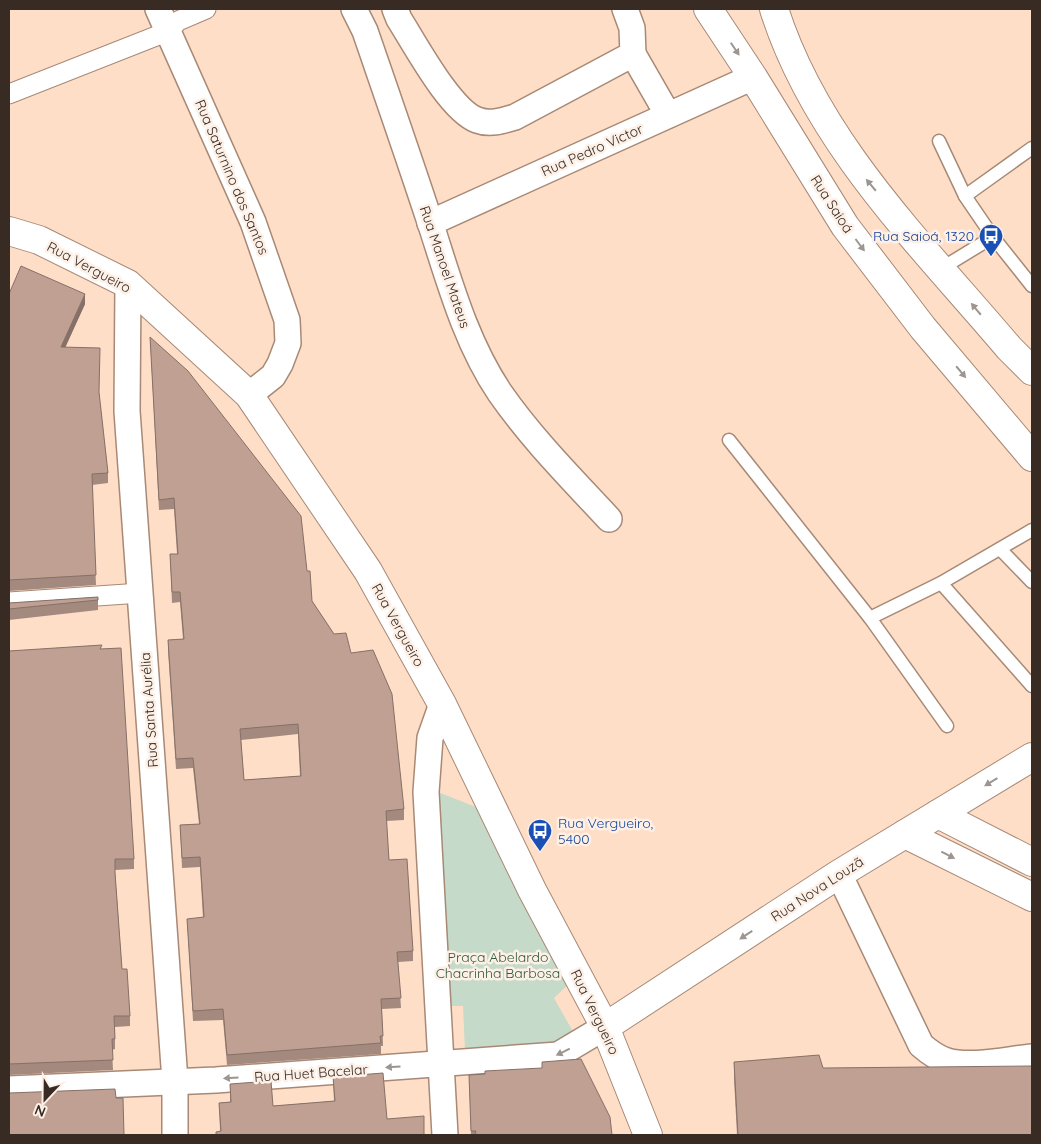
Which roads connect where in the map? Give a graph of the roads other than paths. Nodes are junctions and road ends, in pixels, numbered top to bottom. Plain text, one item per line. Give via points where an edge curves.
1 (158, 9) edge
2 (206, 9) edge
3 (354, 9) edge
4 (394, 9) edge
5 (625, 9) edge
6 (708, 9) edge
7 (774, 9) edge
8 (169, 31) junction
9 (633, 54) junction
10 (753, 76) junction
11 (9, 94) edge
12 (668, 115) junction
13 (938, 141) dead end
14 (1032, 148) edge
15 (965, 196) junction
16 (430, 223) junction
17 (9, 231) edge
18 (994, 237) junction
19 (942, 268) junction
20 (128, 284) junction
21 (1032, 286) edge
22 (1032, 371) edge
23 (249, 396) junction
24 (729, 440) dead end
25 (1032, 457) edge
26 (609, 519) dead end
27 (1032, 530) edge
28 (1000, 548) junction
29 (1032, 582) edge
30 (941, 583) junction
31 (141, 593) junction
32 (9, 602) edge
33 (870, 618) junction
34 (1032, 686) edge
35 (442, 704) junction
36 (947, 726) dead end
37 (1032, 757) edge
38 (938, 814) junction
39 (904, 834) junction
40 (1032, 862) edge
41 (839, 874) junction
42 (1032, 897) edge
43 (605, 1027) junction
44 (1032, 1057) edge
45 (441, 1063) junction
46 (174, 1081) junction
47 (9, 1089) edge
48 (175, 1135) edge
49 (445, 1135) edge
50 (648, 1135) edge

1 - 8 street, Rua Saturnino dos Santos
2 - 8 street via 178,22
3 - 16 street, Rua Manoel Mateus via 365,32
4 - 9 street via 455,106 476,120 495,123 515,117
5 - 9 street via 632,28
6 -> 10 street, Rua Saioá
19 -> 7 street via 858,169 812,95
8 - 11 street
8 - 23 street, Rua Saturnino dos Santos via 254,222 287,320 288,344 280,364 273,376
9 - 12 street
10 - 12 street, Rua Pedro Victor
10 -> 25 street, Rua Saioá via 845,226 923,328
12 - 16 street, Rua Pedro Victor
13 - 15 lane
14 - 15 lane
15 - 18 lane
16 - 26 street, Rua Manoel Mateus via 447,280 469,336 500,392 545,452
17 - 20 street, Rua Vergueiro via 38,240
18 - 19 lane
18 - 21 lane
22 -> 19 street
20 - 23 street, Rua Vergueiro
20 - 31 street, Rua Santa Aurélia via 128,411
23 - 35 street, Rua Vergueiro via 368,571
24 - 33 lane
27 - 28 lane
28 - 29 lane
28 - 30 lane
30 - 33 lane
30 - 34 lane
31 - 32 street
31 - 46 street, Rua Santa Aurélia
33 - 36 lane
35 - 43 street, Rua Vergueiro via 519,863
35 - 45 street via 430,738 426,792
37 -> 38 street, Rua Nova Louzã
38 - 39 street, Rua Nova Louzã
38 - 40 street
39 - 41 street, Rua Nova Louzã
39 -> 42 street
41 -> 43 street, Rua Nova Louzã
41 - 44 street via 921,1045 948,1062 966,1064
43 -> 45 street, Rua Huet Bacelar via 558,1055
43 - 50 street, Rua Vergueiro
45 -> 46 street, Rua Huet Bacelar
45 - 49 street
46 - 47 street, Rua Huet Bacelar
46 - 48 street, Rua Santa Aurélia

